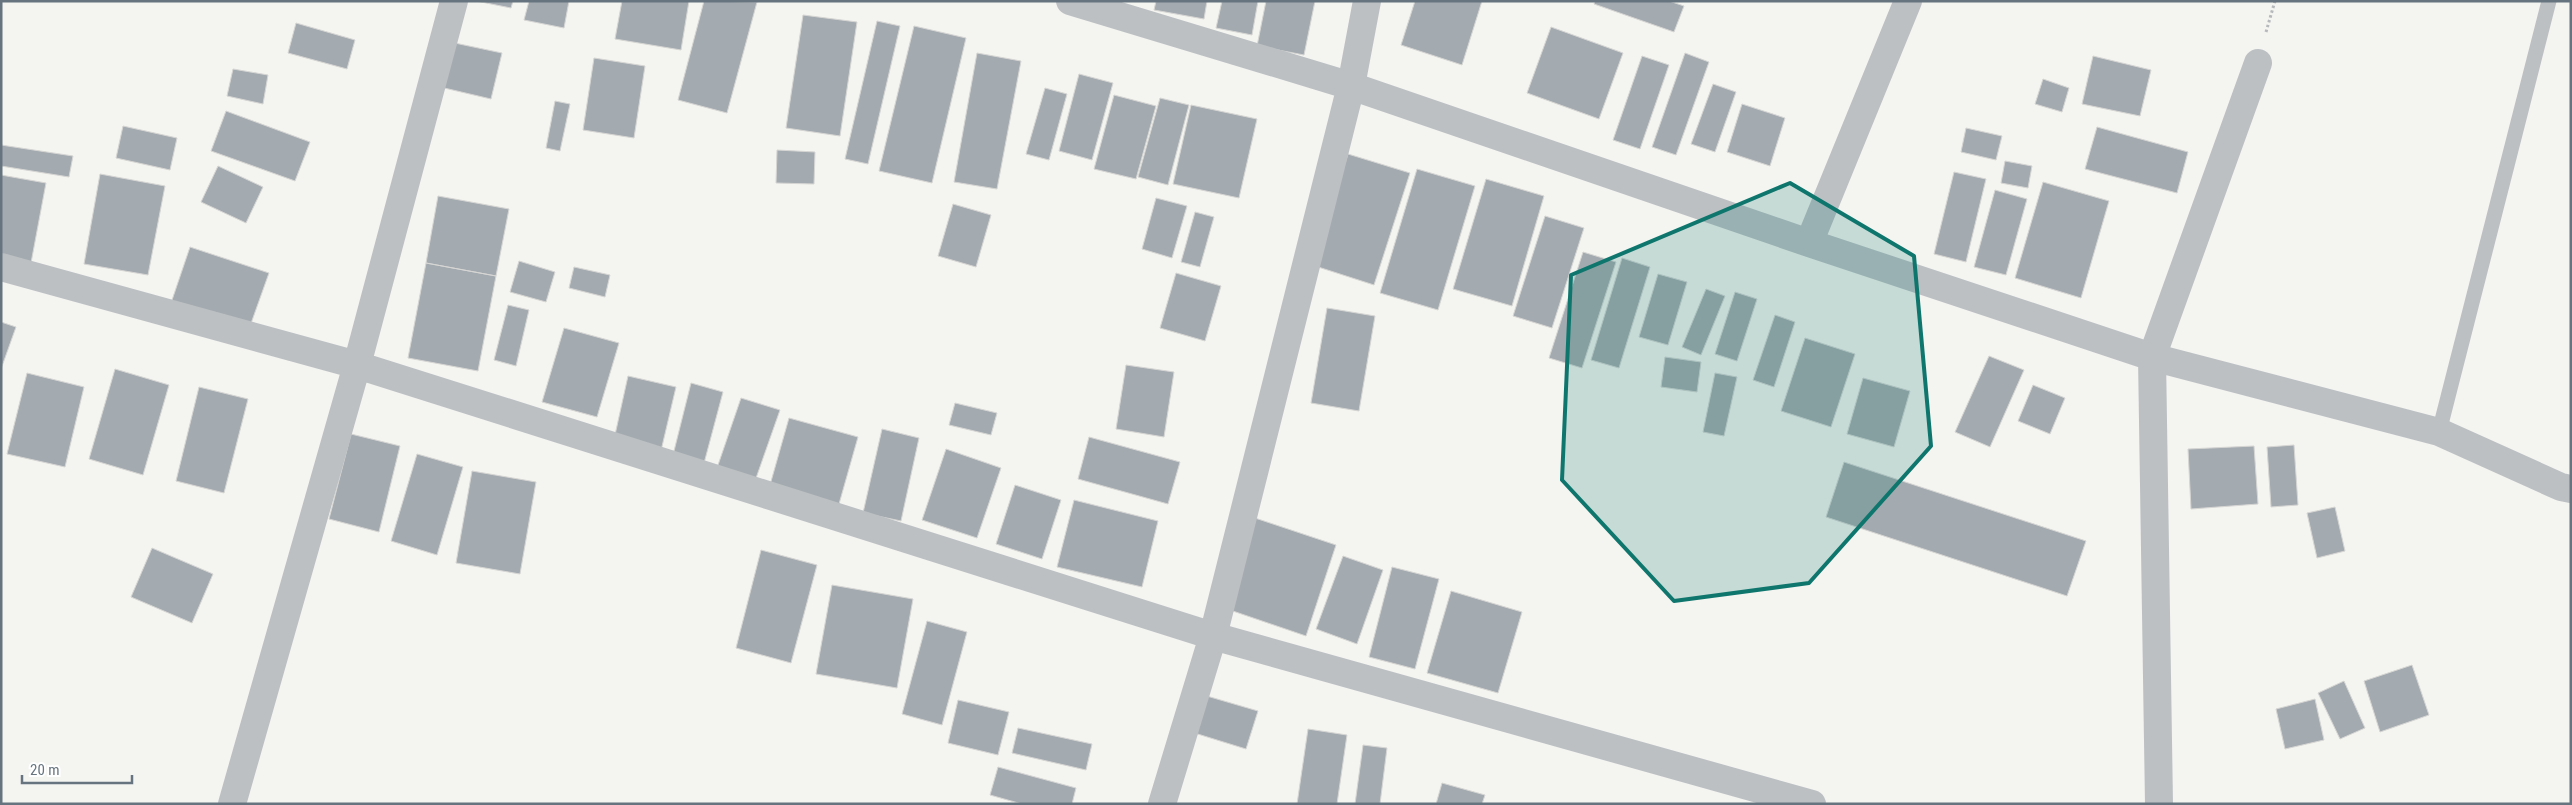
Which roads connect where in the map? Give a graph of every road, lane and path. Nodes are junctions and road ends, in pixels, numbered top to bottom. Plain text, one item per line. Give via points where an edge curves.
1 (454, 1) edge
2 (1070, 1) edge
3 (1367, 1) edge
4 (1908, 1) edge
5 (2549, 1) edge
6 (2258, 63) dead end
7 (1351, 86) junction
8 (1809, 243) junction
9 (1, 267) edge
10 (2152, 357) junction
11 (357, 365) junction
12 (2439, 432) junction
13 (2571, 489) edge
14 (1213, 636) junction
15 (232, 804) edge
16 (1162, 804) edge
17 (1812, 804) edge
18 (2159, 804) edge

1 - 11 street
2 - 7 street
3 - 7 street
4 - 8 street
5 - 12 lane
6 - 10 street
7 - 8 street
7 - 14 street
8 - 10 street
9 - 11 street
10 - 12 street
10 - 18 street
11 - 14 street
11 - 15 street
12 - 13 street via 2560,487
14 - 16 street
14 - 17 street

